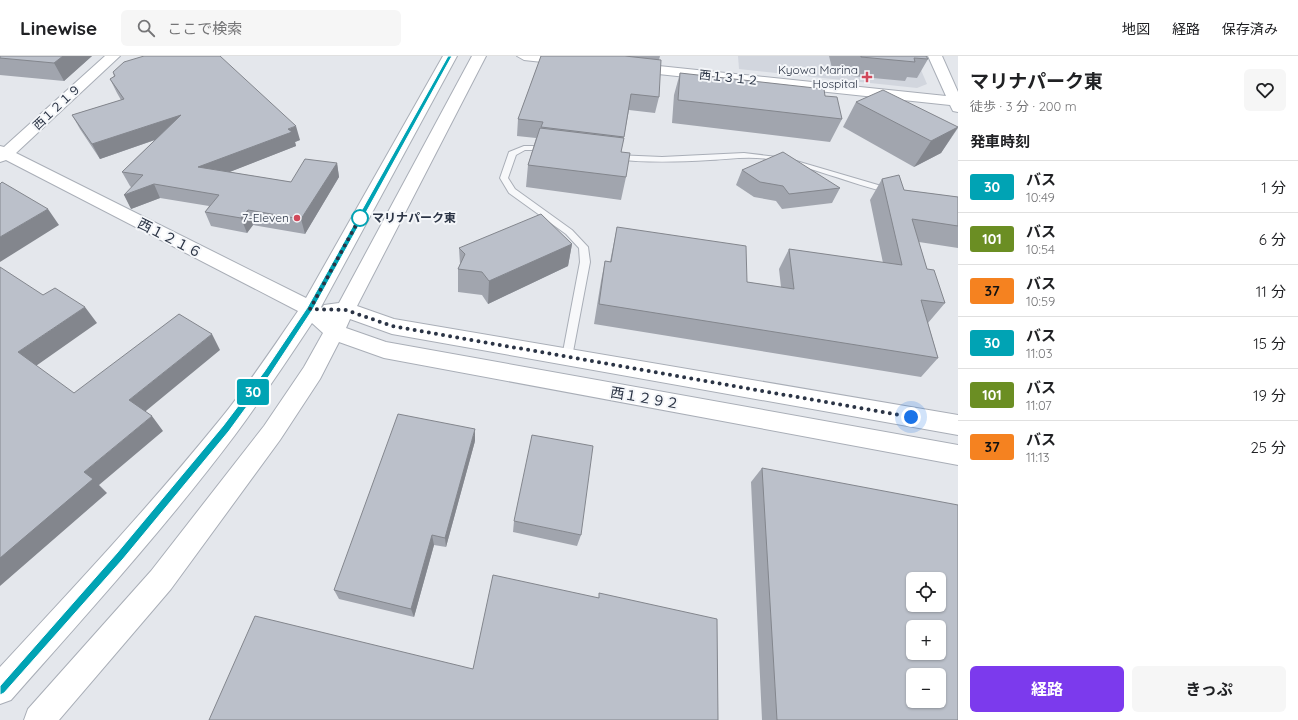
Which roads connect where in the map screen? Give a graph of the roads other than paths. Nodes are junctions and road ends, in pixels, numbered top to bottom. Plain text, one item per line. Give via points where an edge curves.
1 (113, 56) edge
2 (450, 56) edge
3 (479, 56) edge
4 (524, 56) edge
5 (934, 56) edge
6 (587, 63) edge
7 (618, 66) edge
8 (957, 104) edge
9 (558, 149) edge
10 (2, 154) edge
11 (602, 155) edge
12 (903, 192) edge
13 (310, 309) junction
14 (346, 310) junction
15 (334, 332) junction
16 (567, 357) junction
17 (958, 425) edge
18 (958, 455) edge
19 (0, 689) edge
20 (40, 720) edge

1 - 10 street, 西１２１９
2 - 13 street
3 - 14 street
4 - 6 street
5 - 8 street
7 - 8 street, 西１３１２
9 - 16 lane via 524,148 512,154 504,178 512,191 583,246 585,262
10 - 13 street, 西１２１６
11 - 12 lane via 676,160 750,155 791,161 845,180
13 - 14 street, 西１２９２
13 - 15 street, 西１２１６
13 - 19 street via 267,374 226,429 120,556
14 - 15 street
14 - 16 street, 西１２９２ via 392,326
15 - 18 street, 西１２９２ via 384,350
15 - 20 street via 312,373 272,432 161,580
16 - 17 street, 西１２９２

